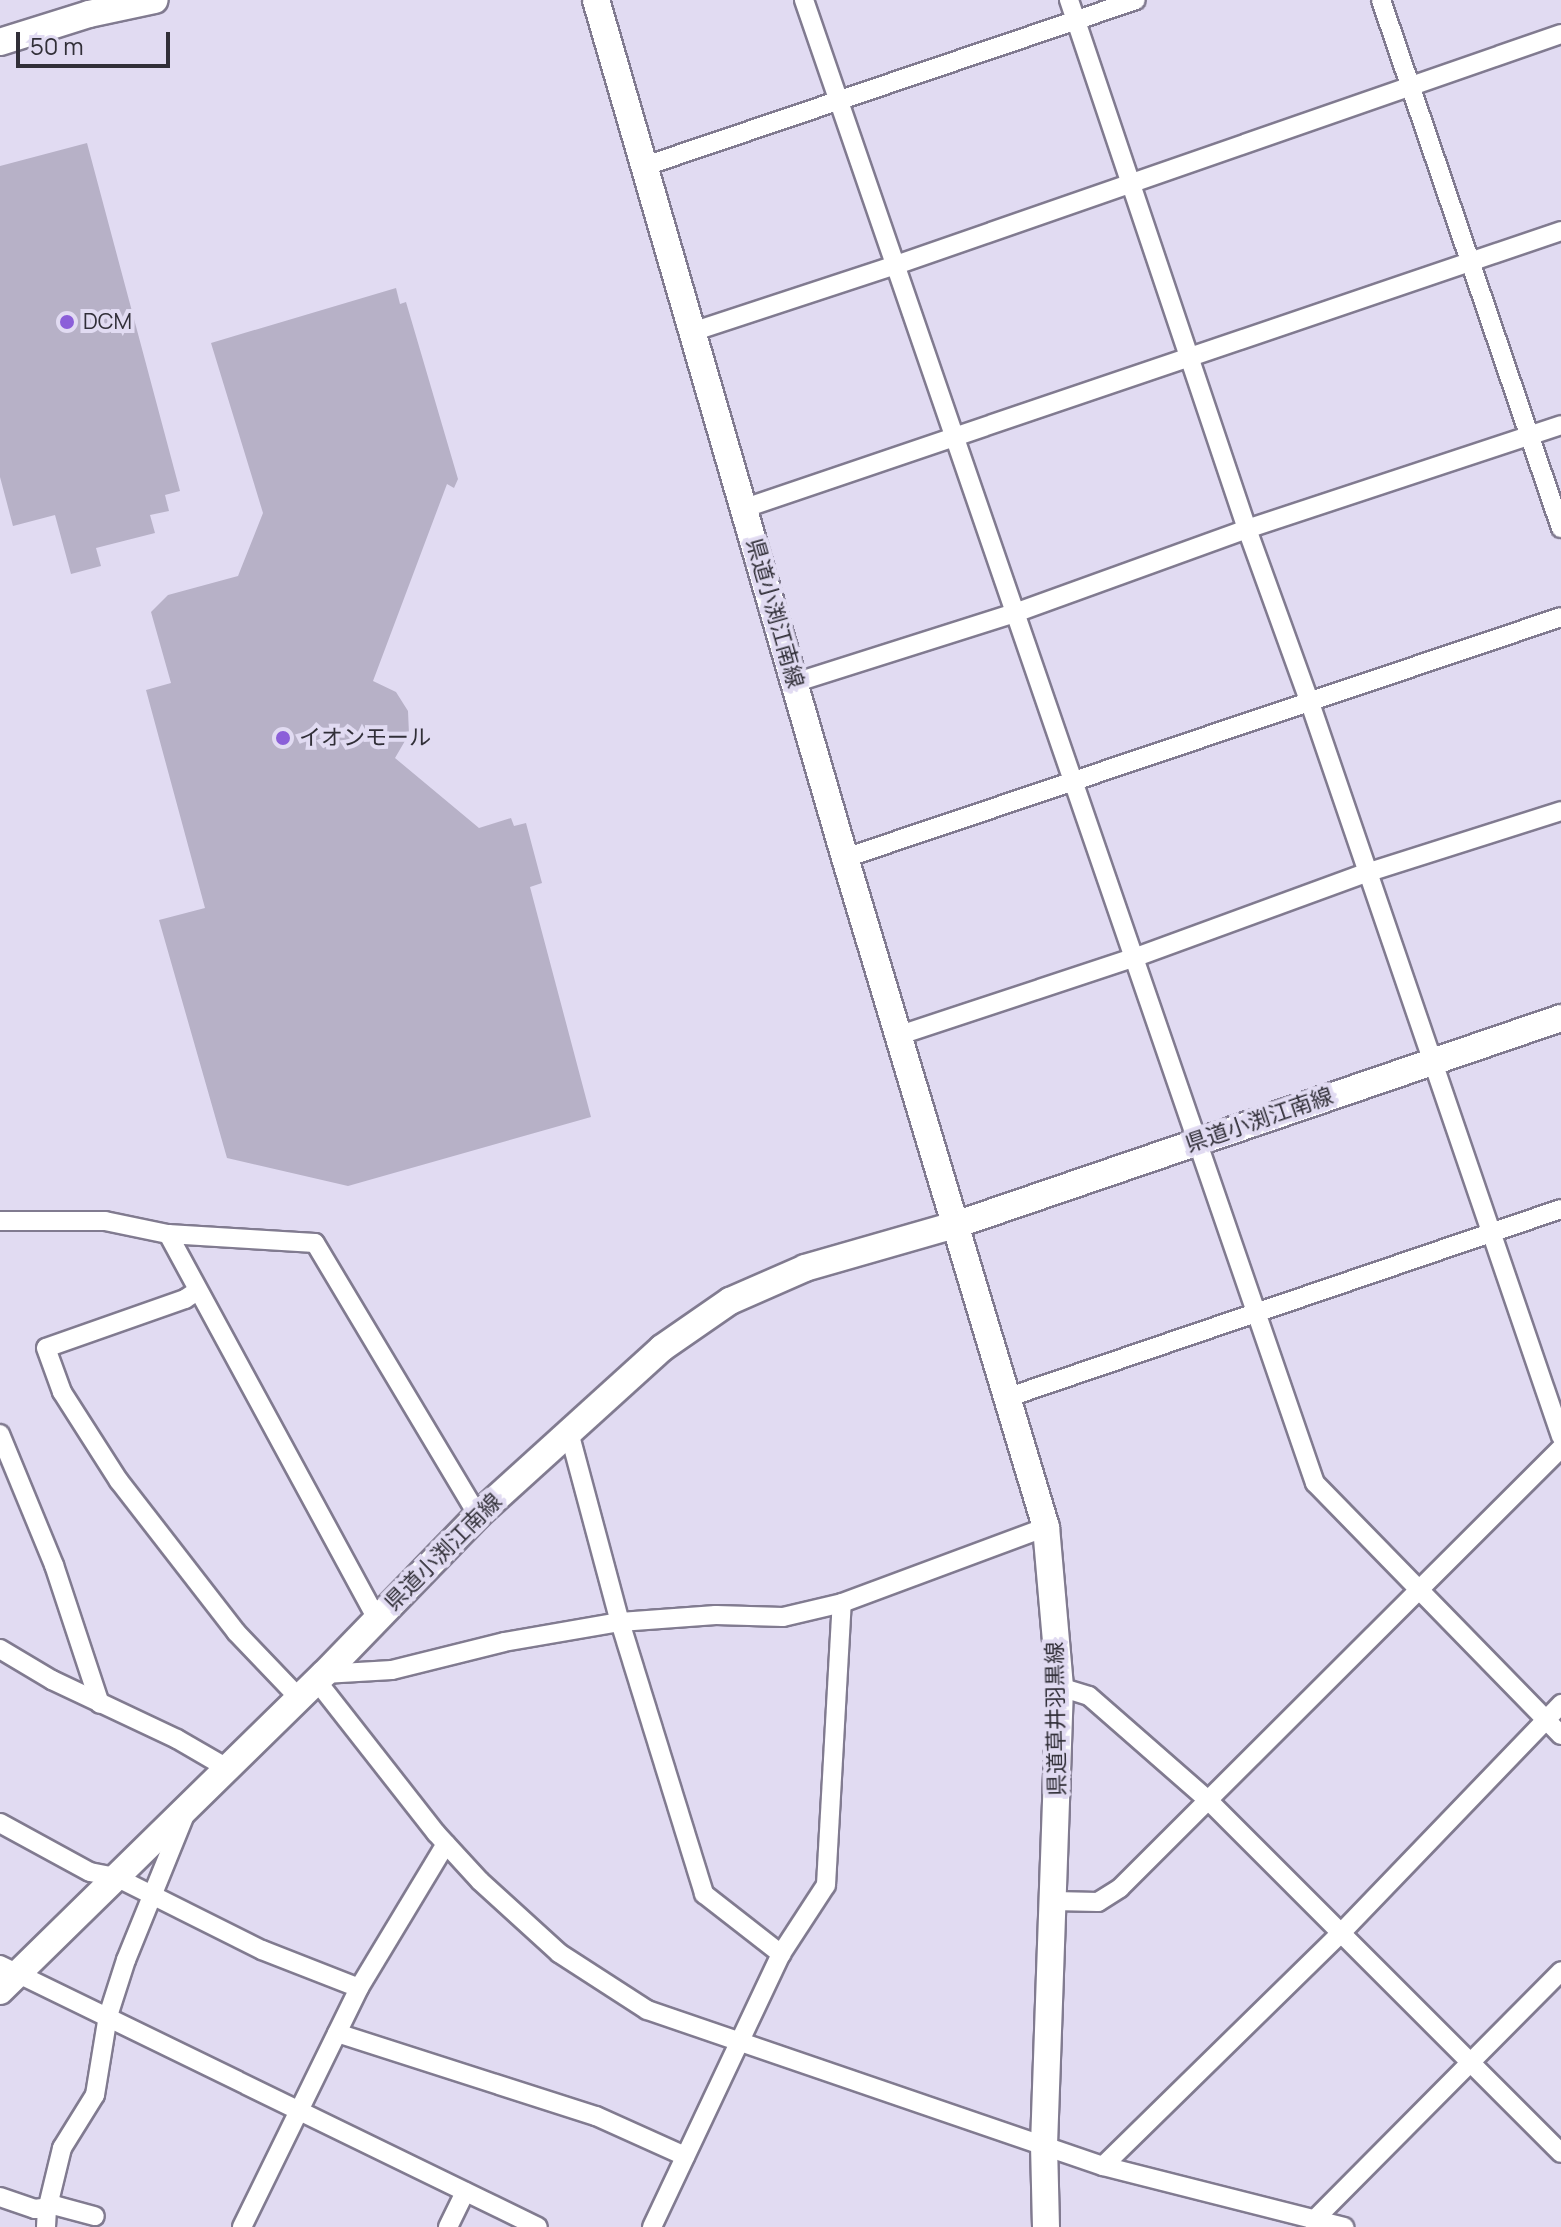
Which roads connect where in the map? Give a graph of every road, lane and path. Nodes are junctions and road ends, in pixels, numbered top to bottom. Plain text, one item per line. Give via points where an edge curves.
1 (155, 0) edge
2 (596, 0) edge
3 (804, 0) edge
4 (1069, 0) edge
5 (1136, 0) edge
6 (1381, 0) edge
7 (1076, 21) junction
8 (1561, 34) edge
9 (0, 42) edge
10 (1410, 86) junction
11 (838, 103) junction
12 (645, 166) junction
13 (1129, 184) junction
14 (1561, 231) edge
15 (1470, 261) junction
16 (896, 265) junction
17 (692, 332) junction
18 (1192, 357) junction
19 (1561, 425) edge
20 (1530, 435) junction
21 (956, 436) junction
22 (745, 508) junction
23 (1561, 528) edge
24 (1247, 529) junction
25 (1015, 613) junction
26 (1561, 617) edge
27 (794, 683) junction
28 (1310, 703) junction
29 (1074, 782) junction
30 (1561, 811) edge
31 (845, 858) junction
32 (1366, 873) junction
33 (1136, 957) junction
34 (1561, 1018) edge
35 (900, 1035) junction
36 (1433, 1062) junction
37 (1196, 1142) junction
38 (1561, 1209) edge
39 (0, 1221) edge
40 (958, 1224) junction
41 (1490, 1233) junction
42 (168, 1234) junction
43 (197, 1291) junction
44 (1255, 1314) junction
45 (1009, 1397) junction
46 (569, 1432) junction
47 (0, 1434) edge
48 (1561, 1436) edge
49 (1561, 1448) edge
50 (478, 1515) junction
51 (1046, 1527) junction
52 (1418, 1592) junction
53 (842, 1603) junction
54 (377, 1619) junction
55 (620, 1622) junction
56 (0, 1649) edge
57 (313, 1684) junction
58 (1060, 1687) junction
59 (100, 1704) junction
60 (1561, 1704) edge
61 (1547, 1722) junction
62 (1561, 1735) edge
63 (227, 1768) junction
64 (1208, 1800) junction
65 (189, 1805) junction
66 (0, 1823) edge
67 (446, 1844) junction
68 (116, 1877) junction
69 (152, 1895) junction
70 (1054, 1901) junction
71 (1341, 1933) junction
72 (781, 1954) junction
73 (1561, 1971) edge
74 (6, 1976) edge
75 (359, 1988) junction
76 (108, 2016) junction
77 (337, 2033) junction
78 (740, 2041) junction
79 (1470, 2061) junction
80 (299, 2112) junction
81 (1044, 2145) junction
82 (1561, 2153) edge
83 (685, 2156) junction
84 (1103, 2166) junction
85 (465, 2192) junction
86 (0, 2197) edge
87 (95, 2216) dead end
88 (46, 2218) edge
89 (1313, 2221) junction
90 (242, 2227) edge
91 (448, 2227) edge
92 (538, 2227) edge
93 (652, 2227) edge
94 (1046, 2227) edge
95 (1344, 2227) edge

1 - 9 main road
2 - 12 main road, 県道小渕江南線
3 - 11 street
4 - 7 street
5 - 7 street
6 - 10 street
7 - 11 street
7 - 13 street
8 - 10 street
10 - 13 street
10 - 15 street
11 - 12 street
11 - 16 street
12 - 17 main road, 県道小渕江南線
13 - 16 street
13 - 18 street
14 - 15 street
15 - 18 street
15 - 20 street
16 - 17 street
16 - 21 street
17 - 22 main road, 県道小渕江南線
18 - 21 street
18 - 24 street
19 - 20 street
20 - 23 street
20 - 24 street
21 - 22 street
21 - 25 street
22 - 27 main road, 県道小渕江南線
24 - 25 street
24 - 28 street
25 - 27 street
25 - 29 street
26 - 28 street
27 - 31 main road, 県道小渕江南線
28 - 29 street
28 - 32 street
29 - 31 street
29 - 33 street
30 - 32 street
31 - 35 main road, 県道小渕江南線
32 - 33 street
32 - 36 street
33 - 35 street
33 - 37 street
34 - 36 main road, 県道小渕江南線
35 - 40 main road, 県道小渕江南線
36 - 37 main road, 県道小渕江南線
36 - 41 street
37 - 40 main road, 県道小渕江南線
37 - 44 street
38 - 41 street
39 - 42 street via 105,1221
40 - 45 main road, 県道草井羽黒線
40 - 46 main road, 県道小渕江南線 via 805,1268 730,1301 662,1348
41 - 44 street
41 - 48 street
42 - 43 street
42 - 50 street via 315,1243
43 - 54 street
43 - 57 street via 46,1348 62,1392 119,1481 236,1632
44 - 45 street
44 - 52 street via 1315,1483
45 - 51 main road, 県道草井羽黒線
46 - 50 main road, 県道小渕江南線
46 - 55 street
47 - 59 street via 54,1565
49 - 52 street
50 - 54 main road, 県道小渕江南線
51 - 53 street
51 - 58 main road, 県道草井羽黒線
52 - 61 street
52 - 64 street
53 - 55 street via 783,1617 716,1615
53 - 72 street via 826,1885
54 - 57 main road, 県道小渕江南線
55 - 57 street
55 - 72 street via 704,1894
56 - 59 street
57 - 63 main road, 県道小渕江南線
57 - 67 street
58 - 64 street via 1089,1696
58 - 70 main road, 県道草井羽黒線
59 - 63 street
60 - 61 street
61 - 62 street
61 - 71 street
63 - 65 main road, 県道小渕江南線
64 - 70 street via 1120,1888 1098,1902
64 - 71 street
65 - 68 main road, 県道小渕江南線
65 - 69 street
66 - 68 street via 90,1872
67 - 75 street
67 - 78 street via 559,1953 647,2010
68 - 69 street
68 - 74 main road, 県道小渕江南線
69 - 75 street via 284,1959
69 - 76 street
70 - 81 main road, 県道草井羽黒線
71 - 79 street
71 - 84 street
72 - 78 street
73 - 79 street
74 - 76 street
75 - 77 street
76 - 80 street
76 - 88 street via 95,2095 62,2148
77 - 80 street
77 - 83 street via 584,2112
78 - 81 street
78 - 83 street
79 - 82 street
79 - 89 street
80 - 85 street
80 - 90 street
81 - 84 street
81 - 94 main road, 県道草井羽黒線
83 - 93 street
84 - 89 street
85 - 91 street
85 - 92 street
86 - 88 street
87 - 88 street via 57,2206
89 - 95 street

